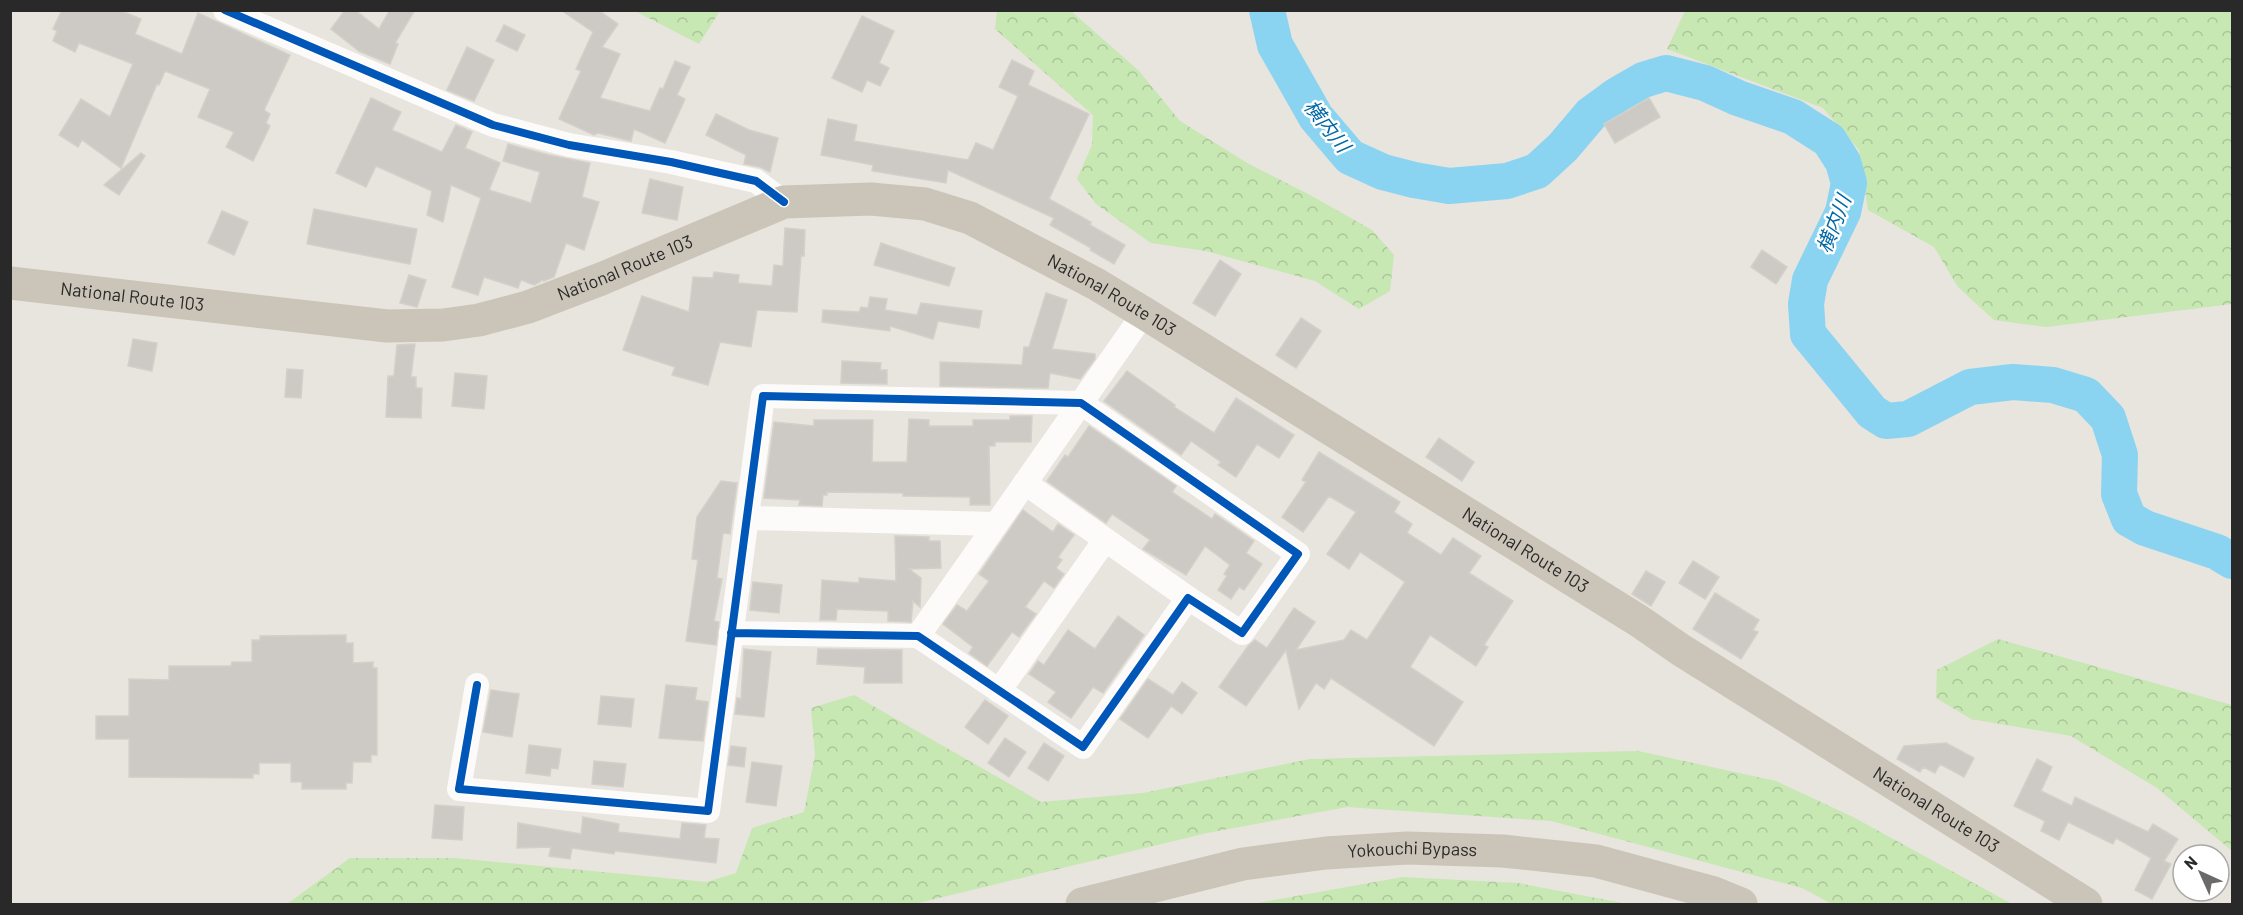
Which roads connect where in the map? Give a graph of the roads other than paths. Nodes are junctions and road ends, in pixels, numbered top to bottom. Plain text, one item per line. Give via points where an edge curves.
1 (225, 10) edge
2 (784, 202) junction
3 (10, 283) edge
4 (1144, 313) junction
5 (1081, 403) junction
6 (1025, 483) junction
7 (747, 518) junction
8 (996, 524) junction
9 (1105, 540) junction
10 (1188, 598) junction
11 (731, 633) junction
12 (918, 636) junction
13 (477, 685) dead end
14 (999, 691) junction
15 (1082, 904) edge
16 (1741, 904) edge
17 (2086, 904) edge

1 - 2 street via 493,125 568,145 756,181
2 - 3 highway, National Route 103 via 528,307 443,325 387,326
2 - 4 highway, National Route 103 via 871,199 925,204 970,218
4 - 5 street
4 - 17 highway, National Route 103
5 - 6 street
5 - 7 street via 763,396
5 - 10 street via 1298,554 1242,633
6 - 8 street
6 - 9 street
7 - 8 street
7 - 11 street
8 - 12 street
9 - 10 street
9 - 14 street
10 - 14 street via 1083,747
11 - 12 street
11 - 13 street via 708,811 459,789
12 - 14 street
15 - 16 highway, Yokouchi Bypass via 1243,864 1407,848 1503,850 1596,861

